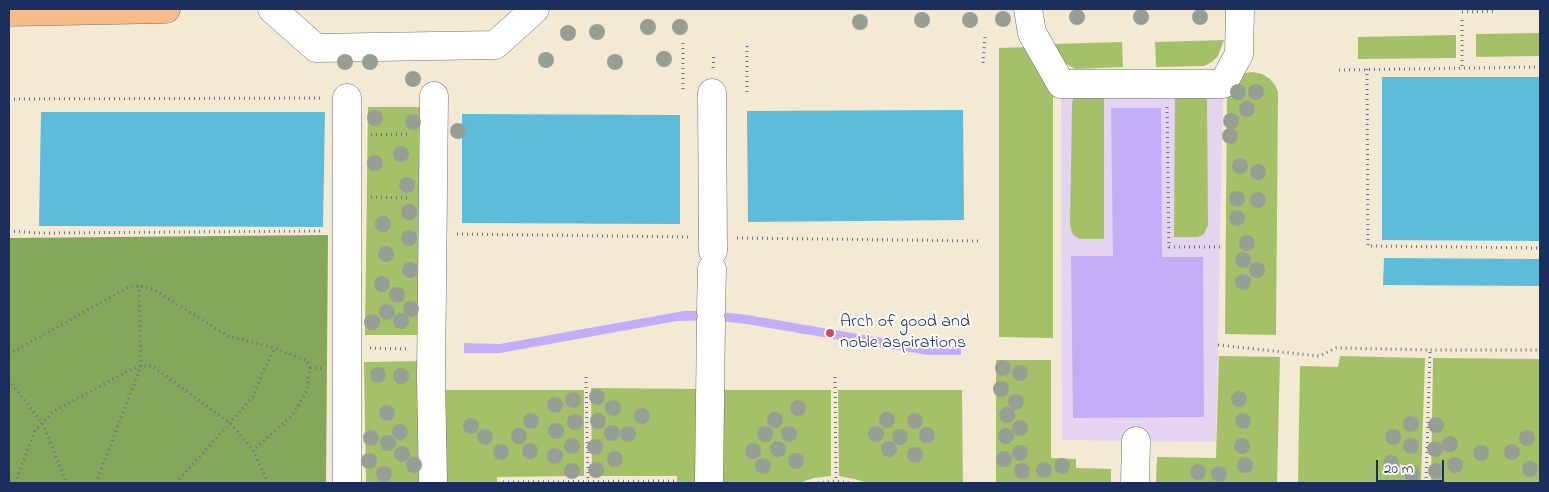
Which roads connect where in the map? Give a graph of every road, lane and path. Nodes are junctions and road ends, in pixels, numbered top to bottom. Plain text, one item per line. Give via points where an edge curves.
1 (166, 9) edge
2 (272, 9) edge
3 (534, 9) edge
4 (1028, 9) edge
5 (1240, 9) edge
6 (1497, 11) dead end
7 (9, 12) edge
8 (1462, 12) dead end
9 (1462, 20) dead end
10 (985, 36) dead end
11 (683, 42) dead end
12 (747, 42) dead end
13 (983, 63) dead end
14 (1540, 67) edge
15 (1462, 68) junction
16 (1367, 69) junction
17 (1339, 70) dead end
18 (1166, 84) junction
19 (747, 92) dead end
20 (683, 93) dead end
21 (712, 93) dead end
22 (434, 96) dead end
23 (338, 98) joint
24 (9, 99) edge
25 (433, 133) junction
26 (348, 136) junction
27 (347, 197) junction
28 (433, 198) junction
29 (9, 231) edge
30 (347, 231) junction
31 (1220, 247) dead end
32 (1540, 248) edge
33 (139, 286) junction
34 (1218, 346) dead end
35 (275, 348) junction
36 (347, 348) junction
37 (432, 349) junction
38 (1430, 350) junction
39 (1540, 350) edge
40 (9, 354) edge
41 (141, 366) junction
42 (586, 377) dead end
43 (835, 377) dead end
44 (9, 380) edge
45 (42, 423) junction
46 (230, 423) junction
47 (1136, 441) dead end
48 (253, 450) junction
49 (836, 482) edge
50 (14, 483) edge
51 (67, 483) edge
52 (96, 483) edge
53 (176, 483) edge
54 (268, 483) edge
55 (348, 483) edge
56 (433, 483) edge
57 (500, 483) edge
58 (588, 483) edge
59 (674, 483) edge
60 (709, 483) edge
61 (818, 483) edge
62 (850, 483) edge
63 (1135, 483) edge
64 (1426, 483) edge

1 - 7 main road
2 - 3 street via 316,48 495,45
4 - 18 street via 1032,33 1060,84
5 - 18 street via 1239,54 1223,84
6 - 8 path
9 - 15 path
10 - 13 path
11 - 20 path
12 - 19 path
14 - 15 path
15 - 16 path
16 - 17 path
16 - 32 path via 1368,246
18 - 31 path via 1169,247
21 - 60 street
22 - 25 street
23 - 24 path
23 - 26 street
25 - 26 path
25 - 28 street
26 - 27 street
27 - 28 path
27 - 30 street
28 - 37 street
29 - 30 path
30 - 36 street
33 - 35 path via 153,289 228,336
33 - 40 path via 129,287
33 - 41 path
34 - 38 path via 1319,356 1336,348
35 - 46 path via 253,397
35 - 48 path via 307,361 310,368 308,390 292,416
36 - 37 path
36 - 55 street
37 - 56 street
38 - 39 path
38 - 64 path
41 - 45 path via 52,412
41 - 46 path via 152,366
41 - 52 path
42 - 58 path
43 - 49 path
44 - 45 path
45 - 50 path via 35,431
45 - 51 path
46 - 48 path
46 - 53 path
47 - 63 street
48 - 54 path
49 - 61 path
49 - 62 path
57 - 58 path
58 - 59 path

